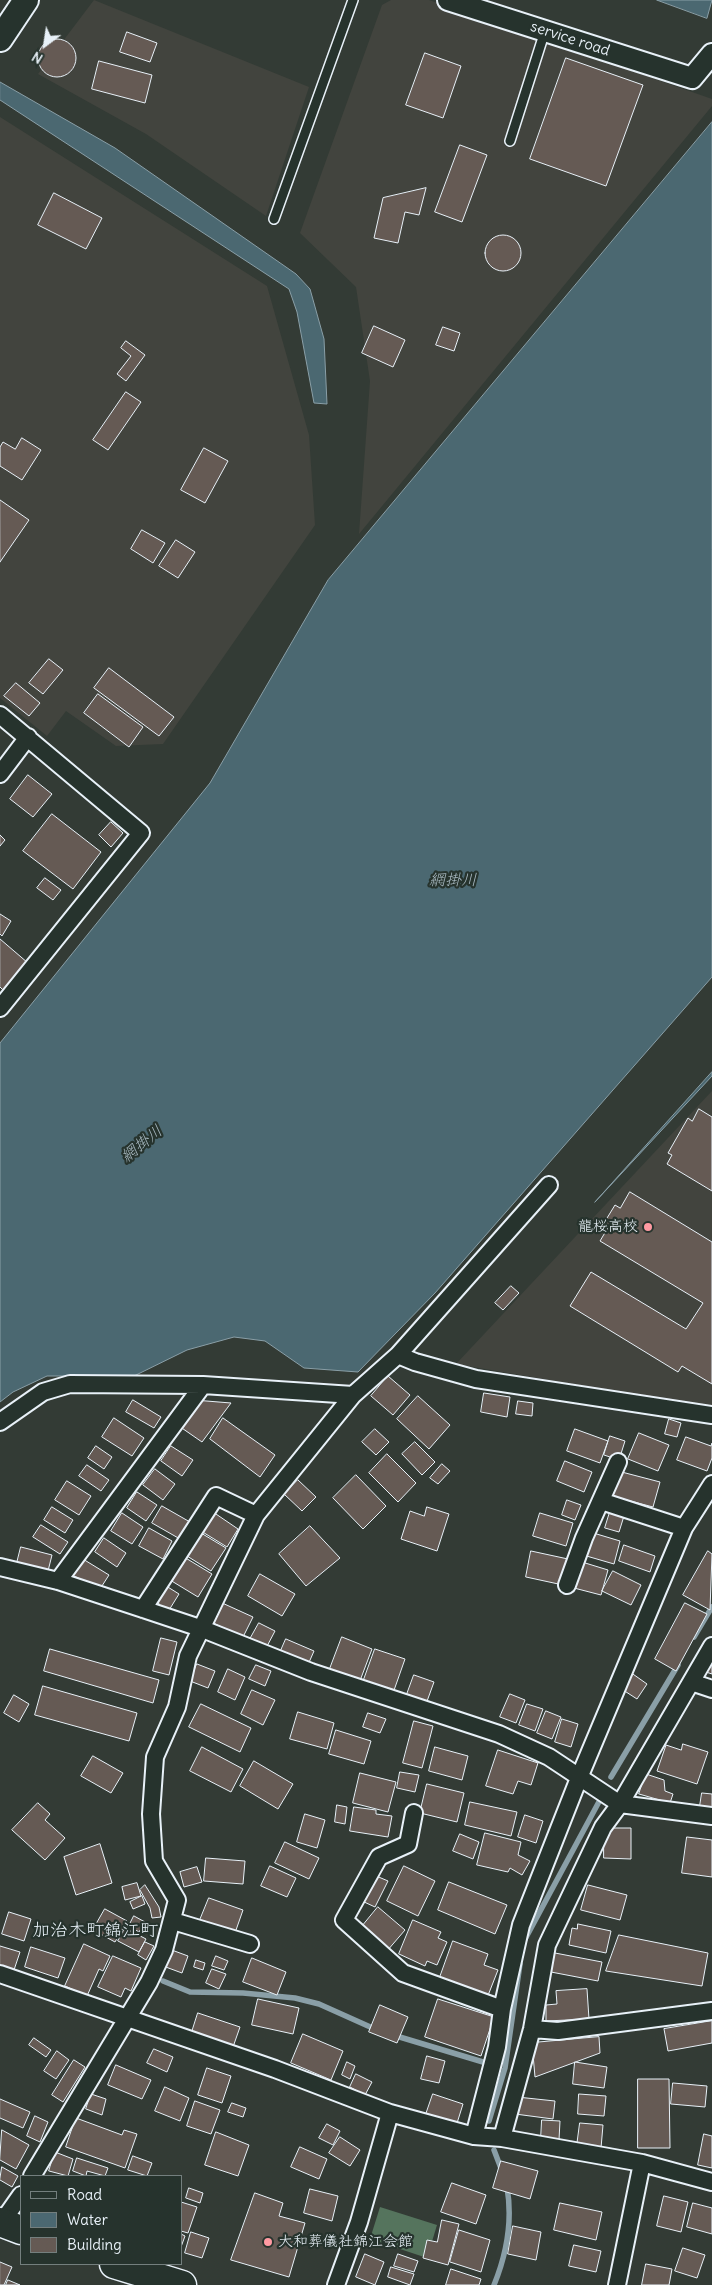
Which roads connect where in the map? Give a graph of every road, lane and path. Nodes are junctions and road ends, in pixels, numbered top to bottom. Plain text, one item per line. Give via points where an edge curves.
1 (26, 0) edge
2 (353, 0) edge
3 (448, 0) edge
4 (545, 31) junction
5 (0, 39) edge
6 (712, 54) edge
7 (510, 141) dead end
8 (274, 219) dead end
9 (0, 715) edge
10 (28, 737) junction
11 (0, 774) edge
12 (0, 1008) edge
13 (549, 1185) dead end
14 (398, 1355) junction
15 (203, 1385) junction
16 (353, 1396) junction
17 (712, 1414) edge
18 (0, 1422) edge
19 (618, 1462) dead end
20 (712, 1484) edge
21 (601, 1500) junction
22 (256, 1514) junction
23 (684, 1528) junction
24 (0, 1568) edge
25 (58, 1581) junction
26 (567, 1585) dead end
27 (143, 1609) junction
28 (200, 1628) junction
29 (712, 1646) edge
30 (691, 1682) junction
31 (712, 1689) edge
32 (579, 1777) junction
33 (620, 1804) junction
34 (414, 1812) dead end
35 (712, 1816) edge
36 (173, 1921) junction
37 (250, 1944) dead end
38 (0, 1974) edge
39 (502, 2009) junction
40 (712, 2011) edge
41 (128, 2019) junction
42 (532, 2029) junction
43 (390, 2113) junction
44 (474, 2136) junction
45 (502, 2138) junction
46 (642, 2163) junction
47 (33, 2175) edge
48 (712, 2182) edge
49 (20, 2197) edge
50 (6, 2225) edge
51 (117, 2265) edge
52 (182, 2285) edge
53 (336, 2285) edge
54 (617, 2285) edge

1 - 5 main road
2 - 8 lane
3 - 4 street, service road
4 - 6 street, service road via 692,78
4 - 7 lane
9 - 10 street
10 - 11 street
10 - 12 street via 142,834
13 - 14 street
14 - 16 street
14 - 17 street via 476,1378
15 - 16 street
15 - 18 street via 70,1384 43,1392
15 - 25 street
16 - 22 street
19 - 21 street
20 - 23 street
21 - 23 street
21 - 26 street
22 - 27 street via 216,1496
22 - 28 street
23 - 32 street
24 - 25 street
25 - 27 street
27 - 28 street
28 - 32 street via 311,1672 499,1734 549,1757
28 - 36 street via 188,1656 177,1707 154,1757 151,1814 154,1861 176,1900
29 - 30 street
30 - 31 street
30 - 33 street
32 - 33 street
32 - 39 street via 521,1924
33 - 35 street
33 - 42 street via 603,1827 547,1945
34 - 39 street via 408,1844 379,1857 344,1920 403,1973
36 - 37 street
36 - 41 street via 164,1950
38 - 41 street
39 - 44 street via 497,2047
40 - 42 street via 558,2031
41 - 43 street via 276,2069
41 - 47 street
42 - 45 street
43 - 44 street
43 - 53 street
44 - 45 street
45 - 46 street
46 - 48 street
46 - 54 street
49 - 50 street
51 - 52 highway

